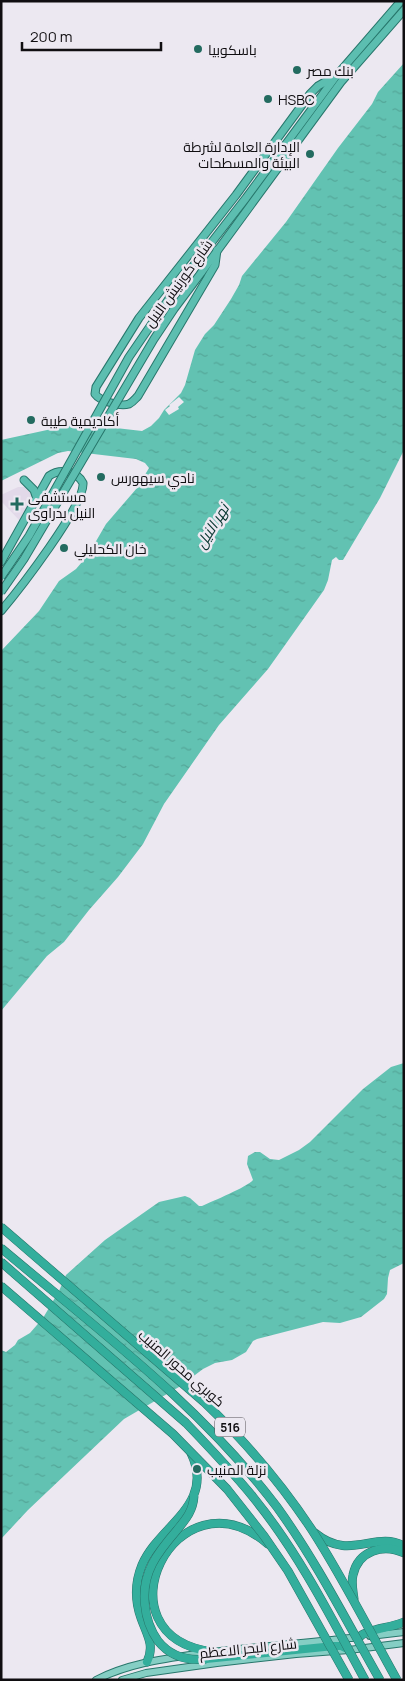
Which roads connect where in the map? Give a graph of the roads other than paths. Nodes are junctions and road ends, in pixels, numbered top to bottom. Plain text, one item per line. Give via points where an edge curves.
1 (401, 1) edge
2 (404, 10) edge
3 (337, 74) junction
4 (245, 182) junction
5 (246, 198) junction
6 (218, 250) junction
7 (24, 480) dead end
8 (37, 499) junction
9 (1, 562) edge
10 (1, 576) edge
11 (1, 592) edge
12 (1, 611) edge
13 (1, 1227) edge
14 (1, 1248) edge
15 (1, 1262) edge
16 (1, 1286) edge
17 (186, 1445) junction
18 (194, 1496) junction
19 (313, 1532) junction
20 (404, 1546) edge
21 (276, 1552) junction
22 (404, 1553) edge
23 (354, 1604) junction
24 (404, 1622) edge
25 (404, 1632) edge
26 (359, 1637) junction
27 (404, 1643) edge
28 (349, 1650) junction
29 (213, 1652) junction
30 (146, 1662) junction
31 (96, 1680) edge
32 (122, 1680) edge
33 (350, 1680) edge
34 (365, 1680) edge
35 (380, 1680) edge
36 (397, 1680) edge

1 - 3 highway, شارع كورنيش النيل
2 - 6 highway, شارع كورنيش النيل via 341,82
3 - 4 highway via 310,94
3 - 5 highway, شارع كورنيش النيل
4 - 5 highway
4 - 6 highway via 139,318 96,387 95,394 100,399 122,405 138,396 216,265
5 - 10 highway, شارع كورنيش النيل, bridge via 168,300 129,358 29,536
6 - 11 highway, شارع كورنيش النيل, bridge via 154,339
7 - 8 highway via 32,486
8 - 9 highway
8 - 12 highway via 47,479 57,471 78,476 83,483 83,492 53,542
13 - 19 highway, كوبري محور المنيب / 516, bridge via 220,1417 264,1465
14 - 35 highway, كوبري محور المنيب / 516, bridge via 164,1386 236,1458 299,1538
15 - 34 highway, 516, bridge via 186,1423 214,1452 253,1497 288,1546
16 - 17 highway, bridge
17 - 18 highway, bridge via 194,1459 197,1474
17 - 21 highway, bridge via 234,1496
18 - 28 highway, bridge via 188,1516 152,1562 146,1579 144,1598 147,1616 155,1636 166,1649 181,1657 198,1660 334,1646
18 - 30 highway via 143,1563 138,1580 138,1608 151,1643
19 - 20 highway via 340,1546 391,1542
19 - 23 highway, كوبري محور المنيب / 516, bridge
21 - 29 highway, bridge via 254,1533 238,1525 207,1524 188,1532 159,1564 152,1597 157,1616 167,1632 181,1643
21 - 33 highway, bridge
22 - 23 highway via 385,1548 364,1556 352,1576
23 - 36 highway, كوبري محور المنيب / 516, bridge
24 - 26 highway
25 - 26 main road, شارع البحر الاعظم
26 - 29 main road, شارع البحر الاعظم
27 - 28 main road, شارع البحر الاعظم
28 - 32 main road, شارع البحر الاعظم via 216,1663 146,1673
29 - 30 main road, شارع البحر الاعظم
30 - 31 main road, شارع البحر الاعظم

